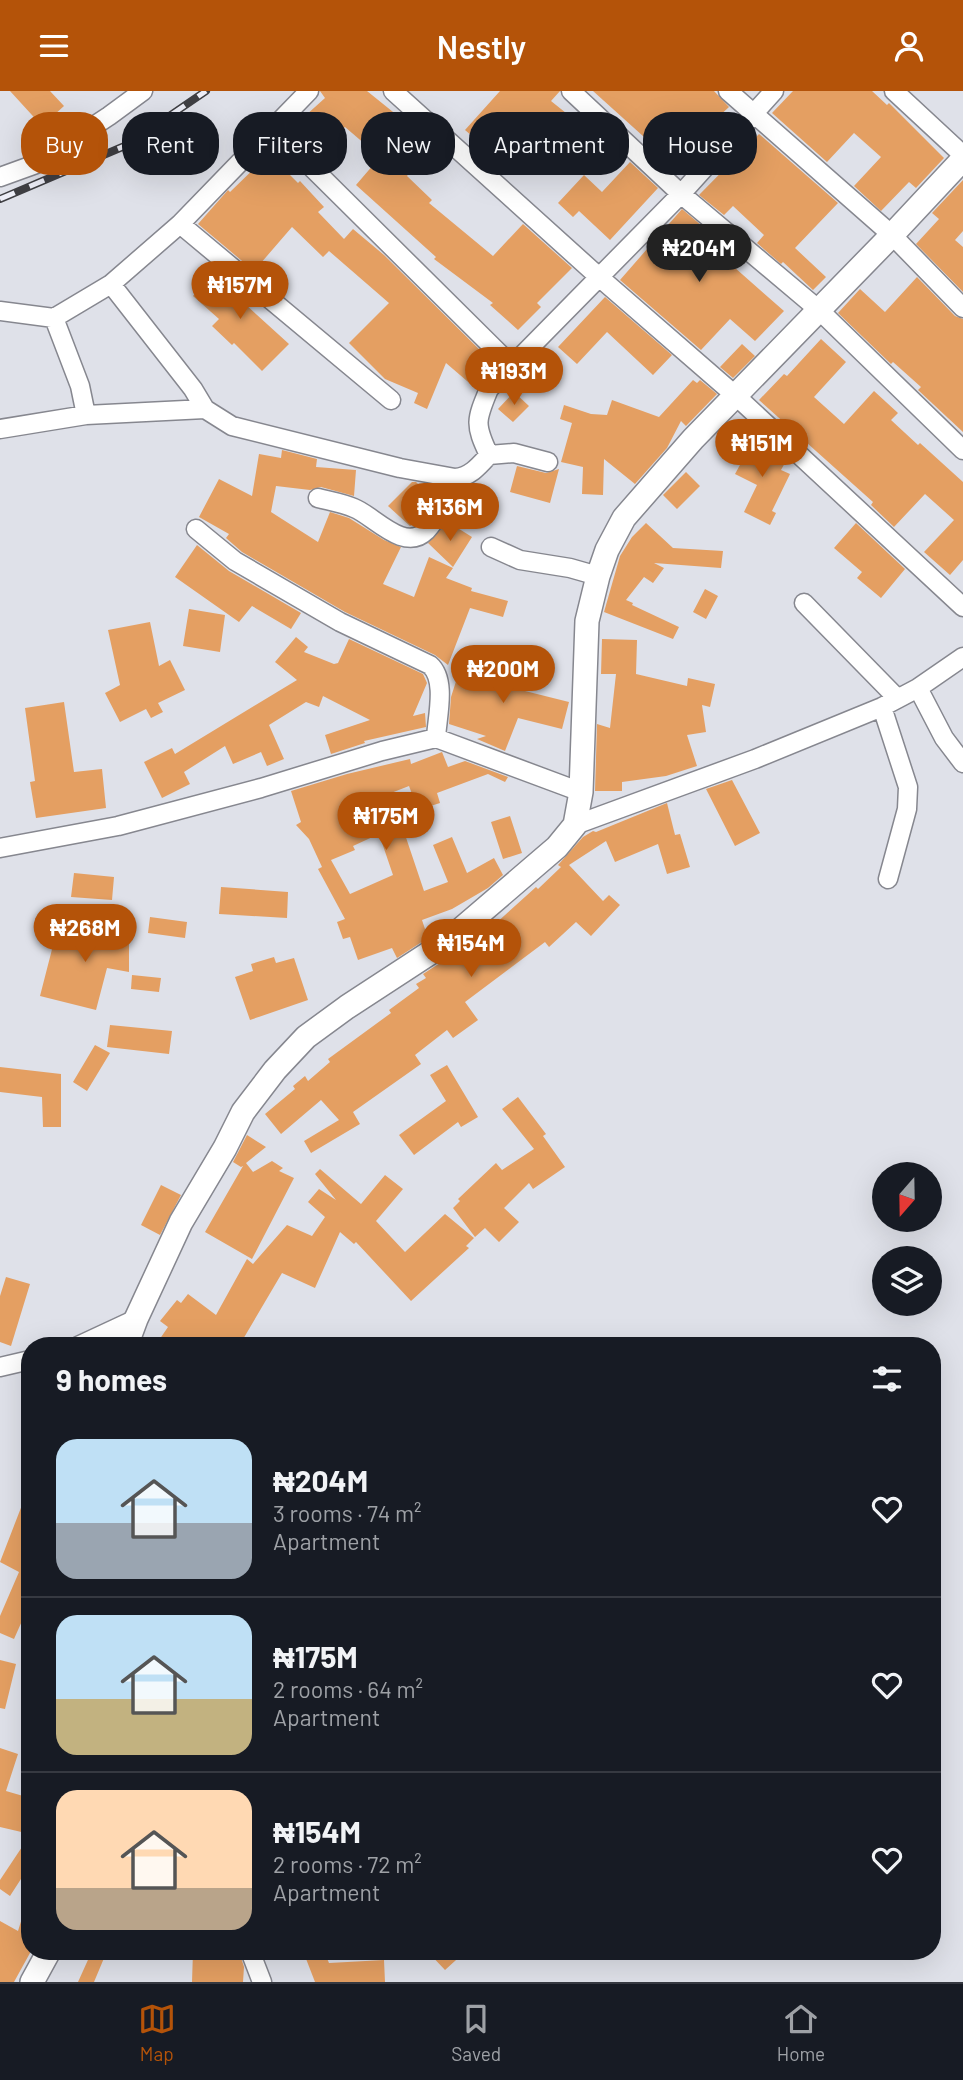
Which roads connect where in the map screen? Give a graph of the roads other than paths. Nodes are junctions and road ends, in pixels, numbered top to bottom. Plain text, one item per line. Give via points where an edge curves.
1 (143, 91) edge
2 (309, 91) edge
3 (393, 91) edge
4 (571, 91) edge
5 (728, 91) edge
6 (775, 91) edge
7 (894, 91) edge
8 (290, 112) edge
9 (750, 112) edge
10 (756, 112) edge
11 (757, 118) edge
12 (963, 157) edge
13 (233, 170) edge
14 (320, 175) edge
15 (698, 175) edge
16 (0, 177) edge
17 (681, 194) junction
18 (180, 223) junction
19 (892, 235) junction
20 (599, 277) junction
21 (111, 283) junction
22 (963, 308) edge
23 (819, 310) junction
24 (0, 311) edge
25 (54, 318) junction
26 (511, 365) junction
27 (736, 396) junction
28 (391, 400) dead end
29 (205, 408) junction
30 (86, 415) junction
31 (0, 429) edge
32 (963, 450) edge
33 (489, 455) junction
34 (548, 462) dead end
35 (463, 478) junction
36 (318, 498) dead end
37 (195, 529) dead end
38 (491, 547) dead end
39 (597, 576) junction
40 (804, 603) dead end
41 (963, 607) edge
42 (963, 657) edge
43 (918, 688) junction
44 (889, 703) junction
45 (436, 738) junction
46 (963, 763) edge
47 (581, 792) junction
48 (575, 825) junction
49 (0, 848) edge
50 (888, 879) dead end
51 (136, 1319) junction
52 (97, 1337) edge
53 (129, 1337) edge
54 (21, 1362) edge
55 (0, 1367) edge
56 (44, 1960) edge
57 (253, 1960) edge
58 (32, 1982) edge
59 (262, 1982) edge

1 - 16 street via 36,164
2 - 8 street
3 - 20 street
4 - 17 street
5 - 9 street
6 - 10 street
7 - 12 street
11 - 19 street
12 - 19 street
13 - 18 street
14 - 26 street
15 - 17 street
17 - 20 street
17 - 23 street
18 - 21 street
18 - 28 street
19 - 22 street
19 - 23 street
20 - 26 street
20 - 27 street
21 - 25 street
21 - 29 street
23 - 27 street
23 - 32 street
24 - 25 street
25 - 30 street
26 - 33 street via 489,389 477,417 479,435
27 - 39 street via 624,518
27 - 41 street
29 - 30 street
29 - 35 street via 232,426 400,468
30 - 31 street
33 - 34 street via 514,453
33 - 35 street
35 - 36 street via 424,533 411,537 376,524 357,508
37 - 45 street via 235,561 437,671
38 - 39 street via 520,560
39 - 47 street via 587,621
40 - 44 street
42 - 43 street
43 - 44 street
43 - 46 street
44 - 48 street via 755,759
44 - 50 street via 908,787 907,810
45 - 47 street
45 - 49 street via 118,826
47 - 48 street
48 - 51 street via 557,847 445,943 326,1022 275,1070 243,1112 181,1222
51 - 52 street
51 - 53 street
54 - 55 street
56 - 58 street
57 - 59 street

